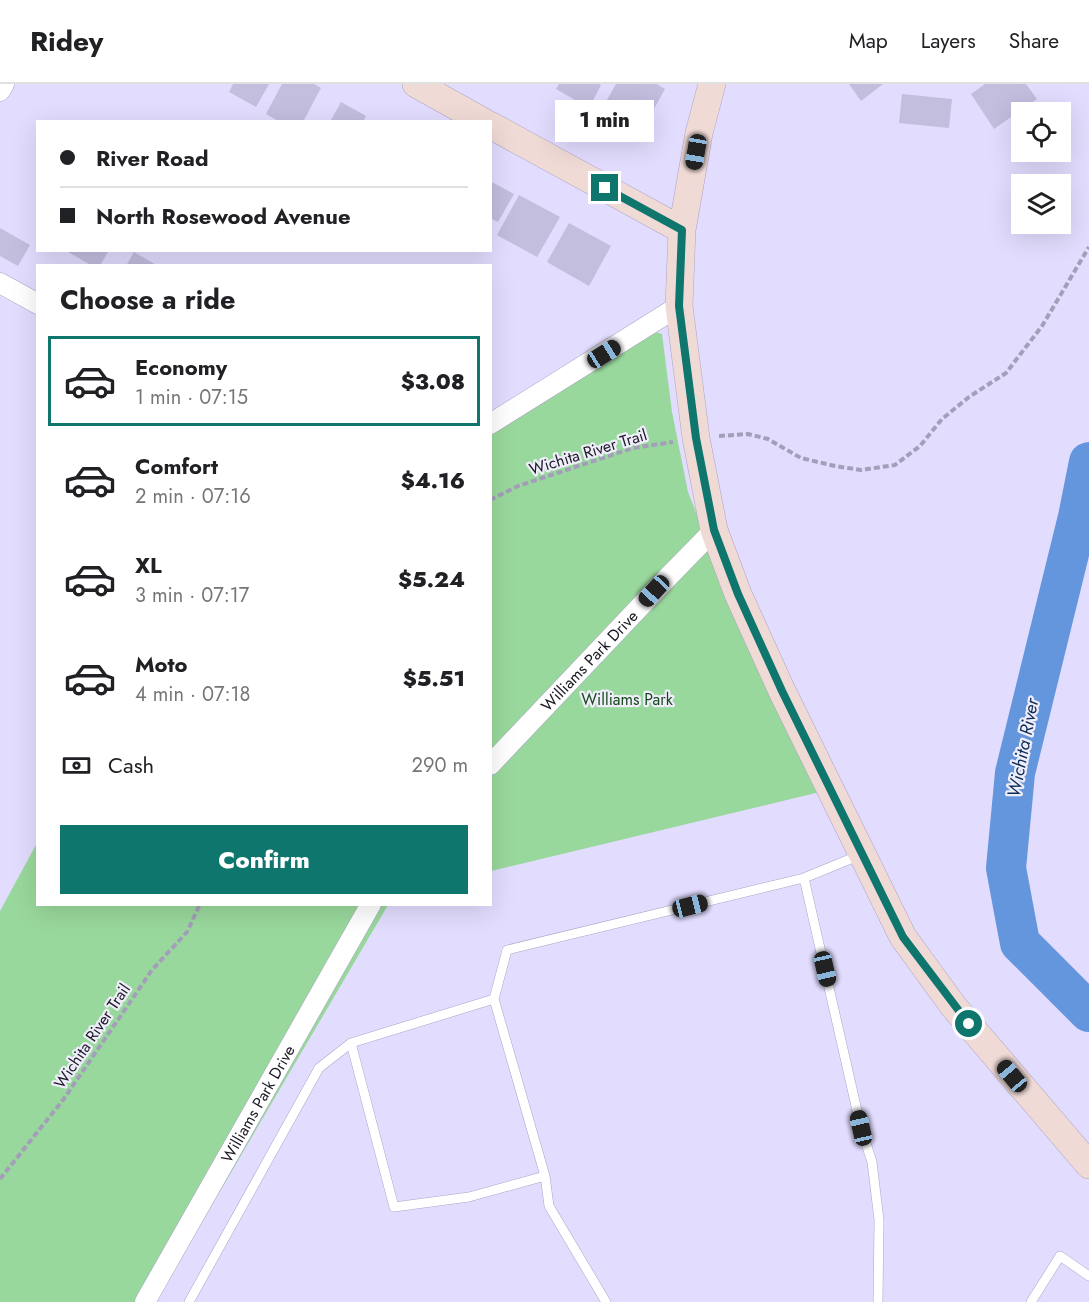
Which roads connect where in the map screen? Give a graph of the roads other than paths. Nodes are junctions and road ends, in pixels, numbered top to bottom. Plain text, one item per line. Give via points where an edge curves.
1 (4, 84) edge
2 (416, 84) edge
3 (712, 84) edge
4 (0, 91) edge
5 (480, 120) edge
6 (492, 126) edge
7 (682, 230) junction
8 (0, 283) edge
9 (36, 303) edge
10 (679, 306) junction
11 (492, 423) edge
12 (714, 530) junction
13 (492, 763) edge
14 (862, 855) junction
15 (804, 878) junction
16 (370, 906) edge
17 (494, 999) junction
18 (351, 1043) junction
19 (1089, 1165) edge
20 (545, 1176) junction
21 (1089, 1276) edge
22 (146, 1302) edge
23 (189, 1302) edge
24 (606, 1302) edge
25 (878, 1302) edge
26 (1032, 1302) edge

1 - 4 street
2 - 5 street
3 - 7 street
6 - 7 street
7 - 10 street
8 - 9 street
10 - 11 street
10 - 12 street via 696,438
12 - 13 street, Williams Park Drive
12 - 14 street via 782,691
14 - 15 lane
14 - 19 street via 903,937 948,998
15 - 17 lane via 507,950
15 - 25 lane via 872,1162 879,1220
16 - 22 street, Williams Park Drive
17 - 18 lane
17 - 20 lane
18 - 20 lane via 394,1207 469,1197
18 - 23 lane via 319,1068
20 - 24 lane via 549,1206
21 - 26 lane via 1060,1256

